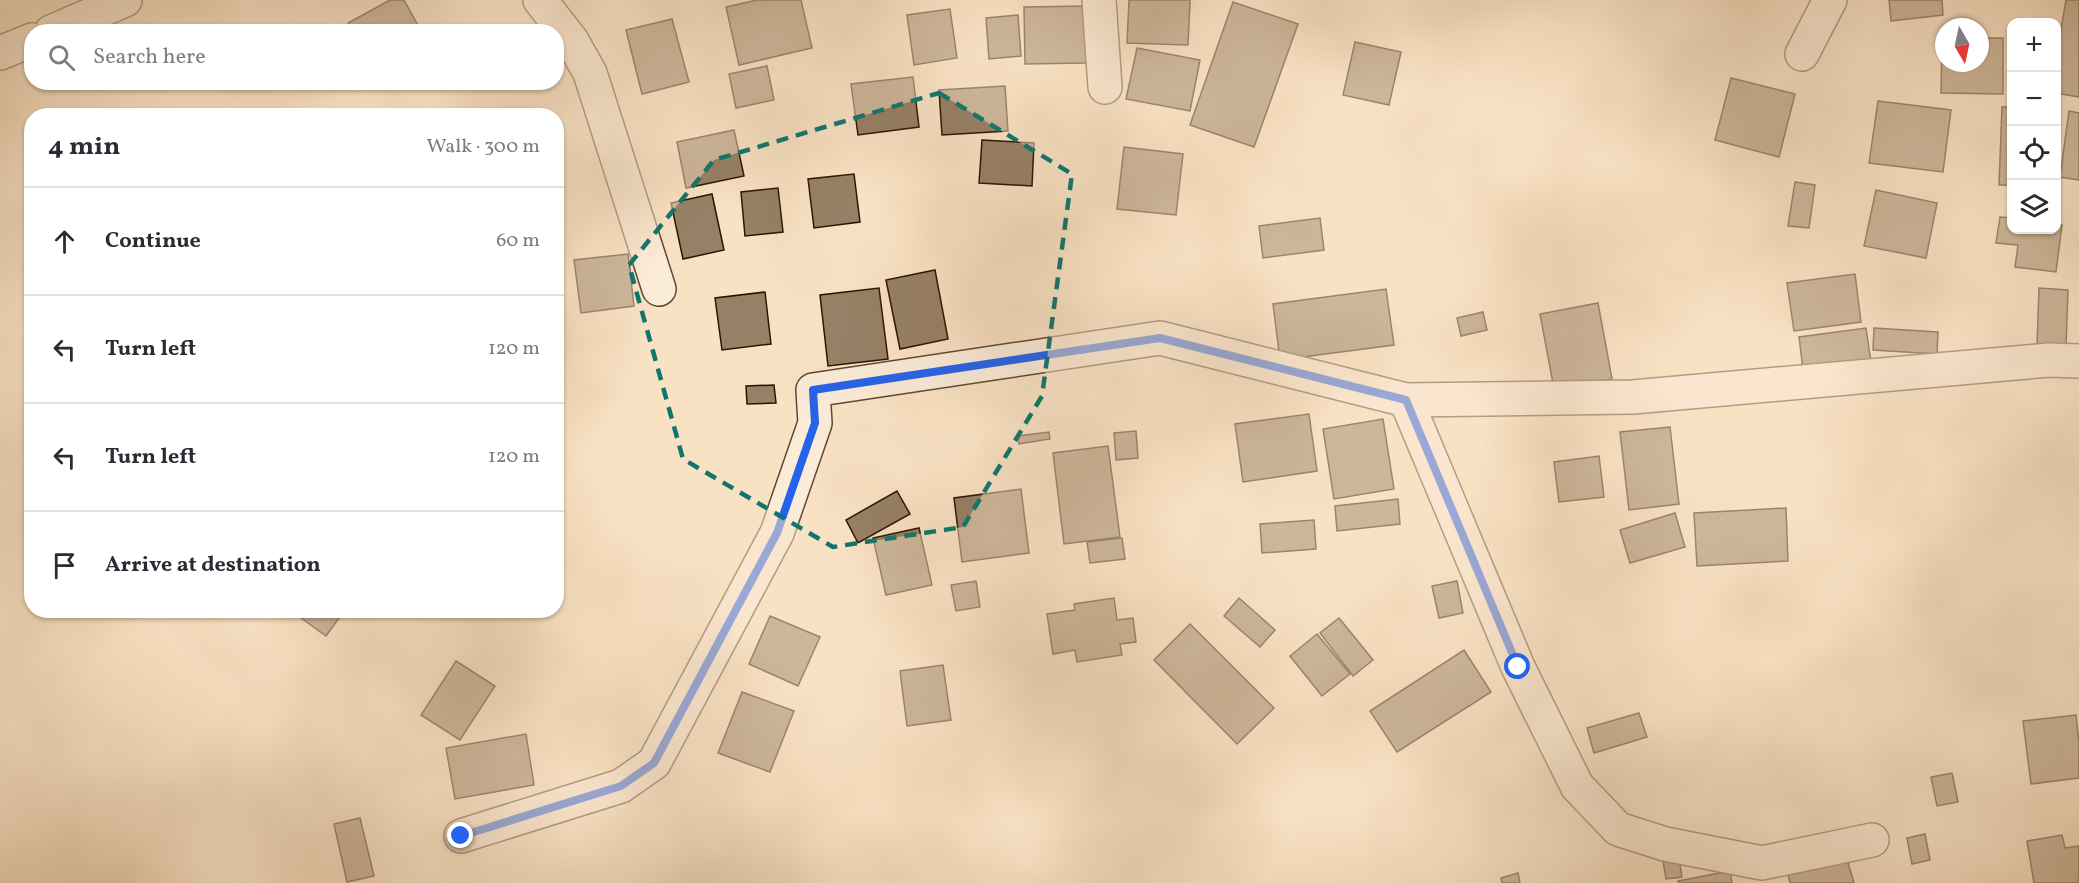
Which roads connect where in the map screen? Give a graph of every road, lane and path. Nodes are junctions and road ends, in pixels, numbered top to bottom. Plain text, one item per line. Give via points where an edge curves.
1 (125, 0) edge
2 (540, 0) edge
3 (1100, 0) edge
4 (1830, 0) edge
5 (70, 24) edge
6 (559, 24) edge
7 (564, 31) edge
8 (24, 43) edge
9 (0, 52) edge
10 (1802, 54) dead end
11 (1105, 87) dead end
12 (659, 289) dead end
13 (2079, 361) edge
14 (1406, 400) junction
15 (461, 836) dead end
16 (1872, 840) dead end
17 (1767, 873) edge

1 - 5 street
2 - 6 street
3 - 11 street
4 - 10 street
7 - 12 street via 590,74
8 - 9 street
13 - 14 street via 2049,360 1633,397
14 - 15 street via 1160,338 813,390 815,423 777,533 654,763 621,786
14 - 17 street via 1518,667 1577,786 1618,829
16 - 17 street

